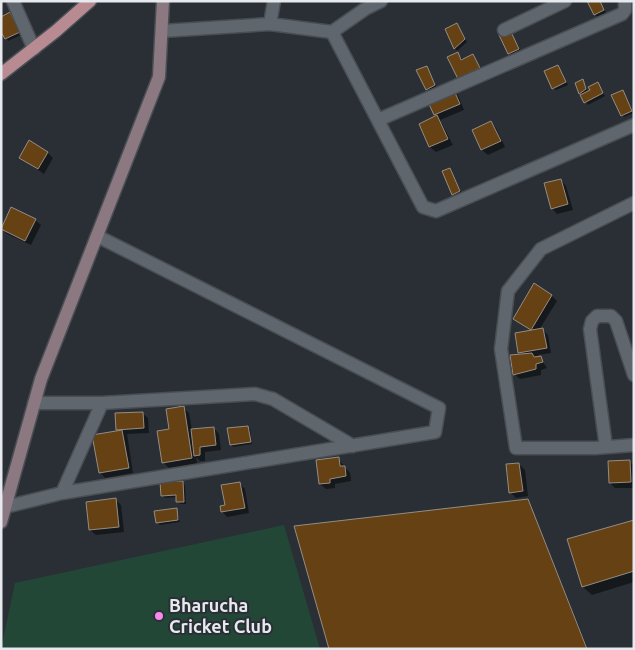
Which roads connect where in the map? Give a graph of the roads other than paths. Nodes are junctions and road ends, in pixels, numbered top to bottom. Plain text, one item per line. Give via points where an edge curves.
1 (13, 1) edge
2 (90, 1) edge
3 (163, 1) edge
4 (274, 1) edge
5 (381, 1) edge
6 (565, 1) edge
7 (628, 6) edge
8 (270, 24) junction
9 (504, 30) dead end
10 (162, 31) junction
11 (332, 32) junction
12 (34, 49) junction
13 (1, 74) edge
14 (378, 120) junction
15 (634, 125) edge
16 (634, 202) edge
17 (97, 236) junction
18 (634, 375) edge
19 (34, 403) junction
20 (102, 403) junction
21 (634, 445) edge
22 (353, 446) junction
23 (606, 447) junction
24 (62, 492) junction
25 (5, 507) junction
26 (1, 522) edge

1 - 12 street
2 - 12 main road
3 - 10 main road
4 - 8 street
5 - 11 street
6 - 9 street
7 - 14 street via 622,14
8 - 10 street
8 - 11 street
10 - 17 main road via 159,76
11 - 14 street
12 - 13 main road
14 - 15 street via 423,207 436,210
16 - 23 street via 541,249 508,290 504,320 501,349 516,448
17 - 19 main road
17 - 22 street via 439,408 435,432
18 - 23 street via 616,320 611,316 597,316 590,329
19 - 20 street
19 - 25 main road
20 - 22 street via 264,395
20 - 24 street
21 - 23 street
22 - 24 street
24 - 25 street
25 - 26 main road

